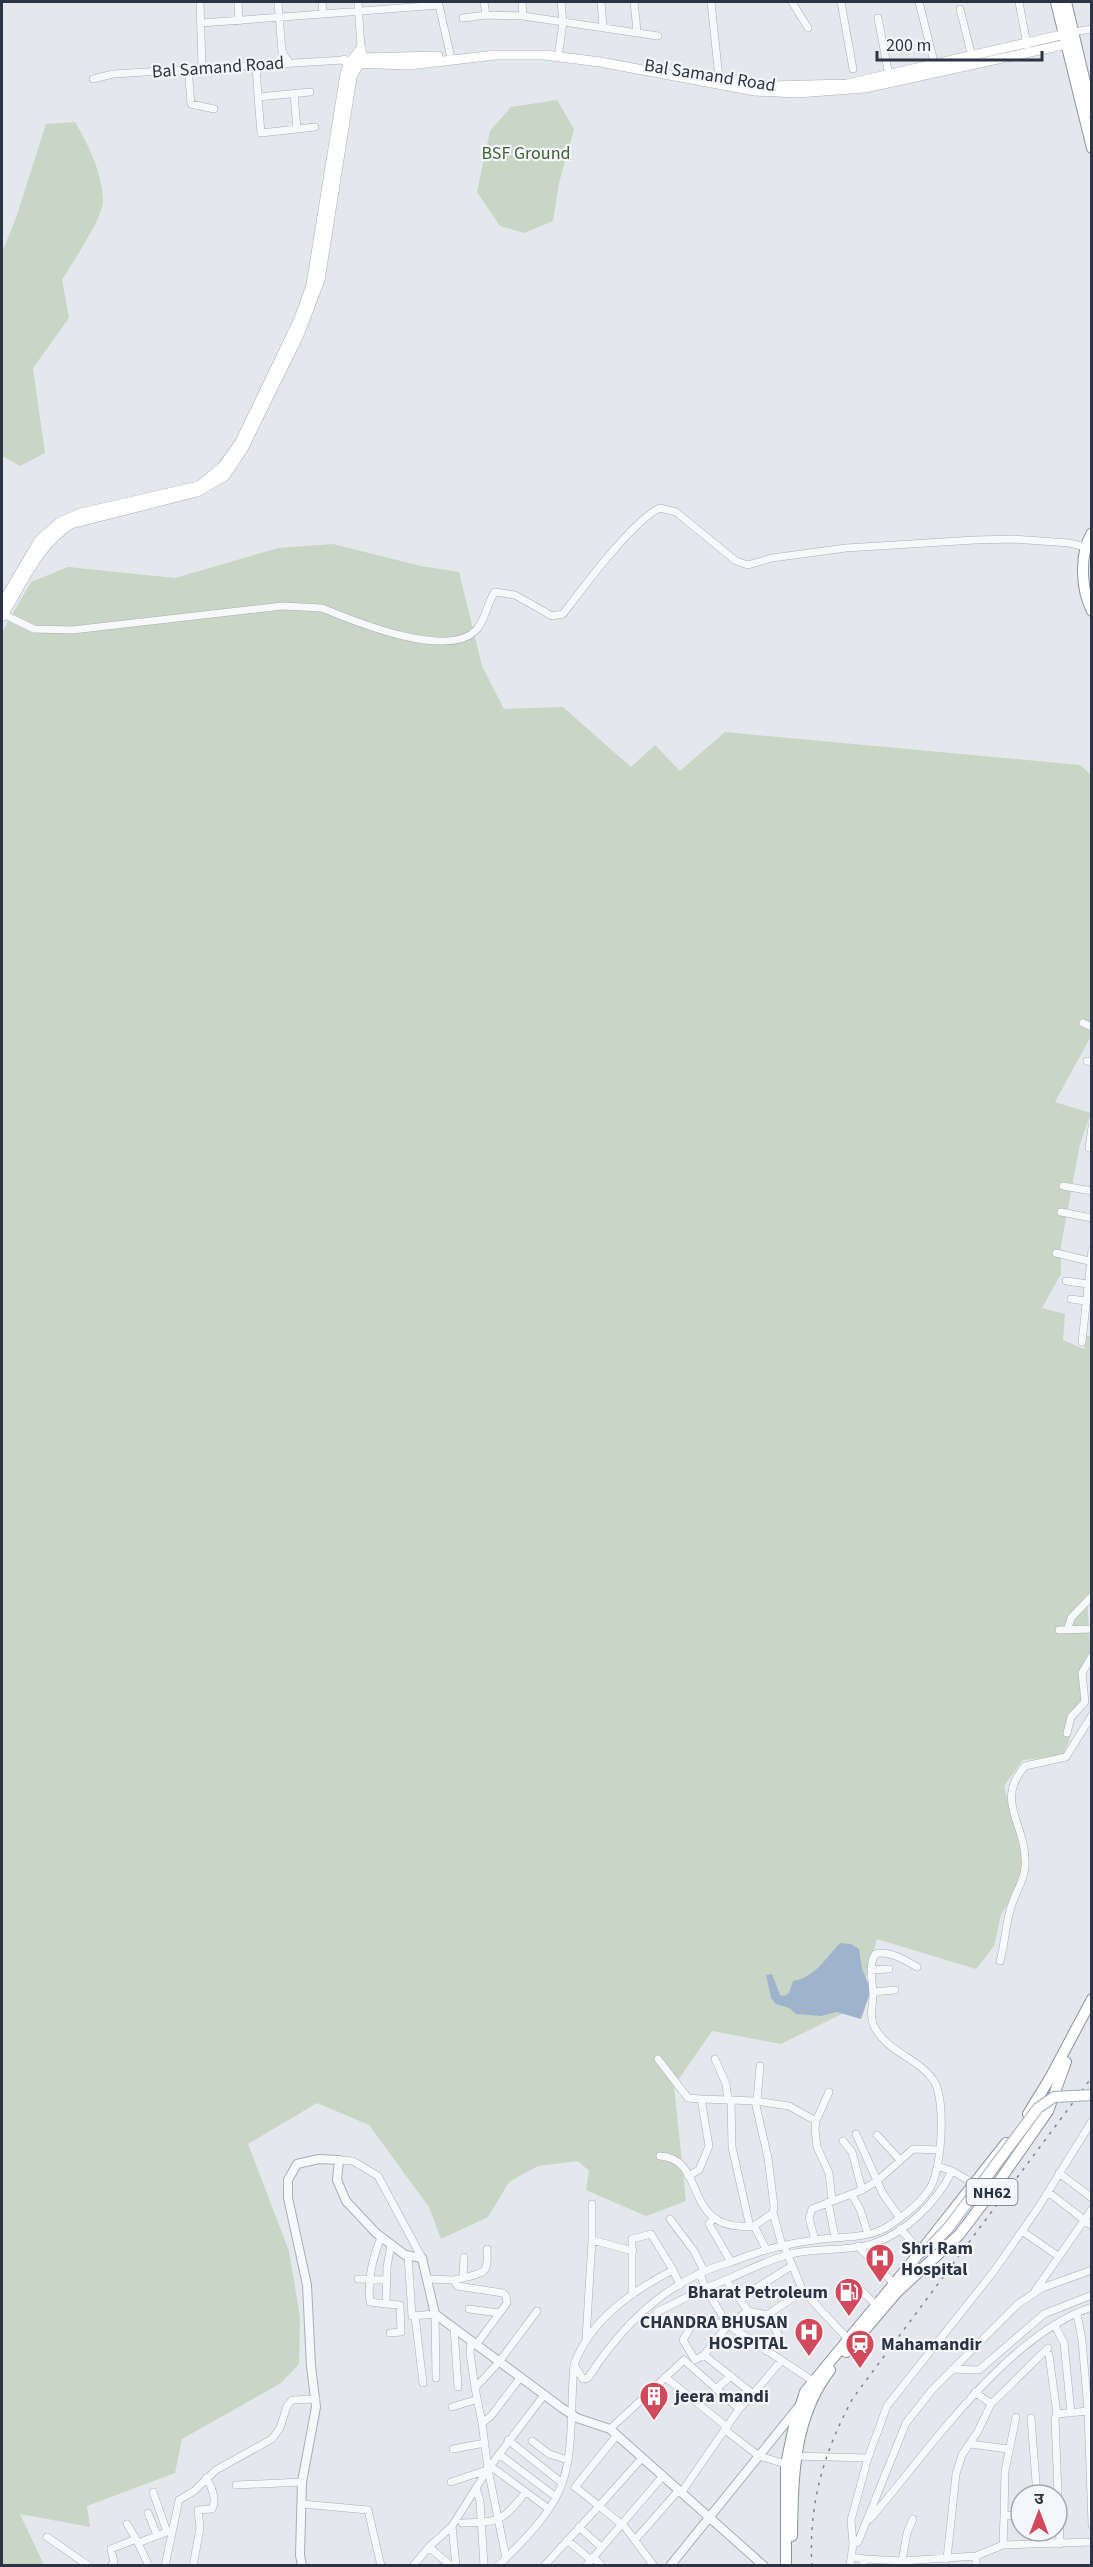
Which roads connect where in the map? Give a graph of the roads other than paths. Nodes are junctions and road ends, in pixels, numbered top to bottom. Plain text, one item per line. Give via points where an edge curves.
1 (200, 2) edge
2 (238, 2) edge
3 (278, 2) edge
4 (322, 2) edge
5 (358, 2) edge
6 (484, 2) edge
7 (522, 2) edge
8 (561, 2) edge
9 (601, 2) edge
10 (634, 2) edge
11 (711, 2) edge
12 (792, 2) edge
13 (843, 2) edge
14 (919, 2) edge
15 (1019, 2) edge
16 (1056, 2) edge
17 (1066, 2) edge
18 (414, 4) edge
19 (960, 9) dead end
20 (358, 11) junction
21 (323, 14) junction
22 (486, 15) junction
23 (523, 16) junction
24 (279, 17) junction
25 (463, 18) dead end
26 (878, 18) dead end
27 (239, 21) junction
28 (563, 22) junction
29 (201, 23) junction
30 (603, 26) junction
31 (808, 28) dead end
32 (1089, 30) edge
33 (638, 32) junction
34 (658, 36) dead end
35 (1069, 39) junction
36 (1027, 45) junction
37 (559, 51) junction
38 (450, 54) junction
39 (972, 57) junction
40 (354, 59) junction
41 (290, 62) junction
42 (256, 65) junction
43 (202, 67) junction
44 (188, 68) junction
45 (853, 69) dead end
46 (935, 69) junction
47 (889, 76) junction
48 (719, 78) junction
49 (93, 79) dead end
50 (310, 92) dead end
51 (294, 94) junction
52 (258, 97) junction
53 (214, 109) dead end
54 (1092, 112) edge
55 (315, 127) dead end
56 (297, 129) junction
57 (1091, 140) edge
58 (222, 473) junction
59 (1092, 533) edge
60 (1086, 547) junction
61 (1092, 558) edge
62 (1092, 577) edge
63 (2, 603) edge
64 (1092, 611) edge
65 (2, 616) edge
66 (1083, 1023) dead end
67 (1092, 1027) edge
68 (1091, 1127) edge
69 (1092, 1149) edge
70 (1063, 1186) dead end
71 (1092, 1191) edge
72 (1061, 1212) dead end
73 (1092, 1218) edge
74 (1092, 1251) edge
75 (1056, 1253) dead end
76 (1089, 1261) junction
77 (1090, 1275) edge
78 (1066, 1281) dead end
79 (1088, 1284) junction
80 (1071, 1299) dead end
81 (1085, 1301) junction
82 (1082, 1341) dead end
83 (1092, 1596) edge
84 (1068, 1628) junction
85 (1092, 1629) edge
86 (1059, 1630) dead end
87 (1092, 1656) edge
88 (1092, 1715) edge
89 (1067, 1733) dead end
90 (1000, 1961) dead end
91 (917, 1967) dead end
92 (890, 1969) dead end
93 (871, 1970) junction
94 (896, 1990) dead end
95 (873, 1992) junction
96 (1092, 1999) edge
97 (1092, 2014) edge
98 (658, 2059) dead end
99 (715, 2059) dead end
100 (760, 2066) dead end
101 (829, 2092) dead end
102 (1092, 2095) edge
103 (701, 2099) junction
104 (729, 2100) junction
105 (756, 2101) junction
106 (1092, 2102) edge
107 (816, 2121) junction
108 (1092, 2121) edge
109 (856, 2134) dead end
110 (877, 2135) dead end
111 (1083, 2135) junction
112 (843, 2141) dead end
113 (1092, 2141) edge
114 (939, 2150) junction
115 (660, 2156) dead end
116 (339, 2160) junction
117 (900, 2160) junction
118 (937, 2166) junction
119 (952, 2171) junction
120 (1059, 2173) junction
121 (688, 2175) junction
122 (877, 2181) junction
123 (975, 2184) junction
124 (862, 2190) junction
125 (1048, 2192) junction
126 (852, 2195) junction
127 (1092, 2198) edge
128 (830, 2201) junction
129 (592, 2204) dead end
130 (1092, 2209) edge
131 (773, 2213) junction
132 (714, 2218) junction
133 (900, 2218) junction
134 (670, 2219) dead end
135 (1084, 2220) junction
136 (1092, 2226) edge
137 (752, 2227) junction
138 (900, 2229) junction
139 (1022, 2231) junction
140 (868, 2234) junction
141 (381, 2237) junction
142 (835, 2237) junction
143 (592, 2240) junction
144 (815, 2240) junction
145 (391, 2244) junction
146 (783, 2245) junction
147 (858, 2246) junction
148 (487, 2249) dead end
149 (766, 2249) junction
150 (633, 2250) junction
151 (928, 2250) junction
152 (408, 2255) junction
153 (788, 2255) junction
154 (1058, 2256) junction
155 (464, 2257) dead end
156 (422, 2258) junction
157 (731, 2262) junction
158 (790, 2267) junction
159 (673, 2270) junction
160 (1091, 2271) edge
161 (702, 2272) junction
162 (427, 2278) junction
163 (464, 2278) junction
164 (358, 2279) dead end
165 (371, 2279) junction
166 (386, 2280) junction
167 (454, 2280) junction
168 (728, 2281) junction
169 (853, 2282) dead end
170 (894, 2284) junction
171 (680, 2285) junction
172 (705, 2288) junction
173 (803, 2291) junction
174 (1034, 2292) junction
175 (632, 2295) junction
176 (1092, 2295) edge
177 (740, 2298) junction
178 (386, 2304) junction
179 (876, 2305) junction
180 (1092, 2307) edge
181 (469, 2308) dead end
182 (537, 2311) dead end
183 (748, 2311) junction
184 (657, 2312) dead end
185 (499, 2313) junction
186 (435, 2314) junction
187 (1077, 2314) junction
188 (767, 2315) junction
189 (414, 2316) junction
190 (400, 2318) junction
191 (728, 2325) junction
192 (1055, 2326) junction
193 (454, 2328) junction
194 (390, 2332) dead end
195 (848, 2338) junction
196 (585, 2341) junction
197 (473, 2343) junction
198 (766, 2351) junction
199 (705, 2355) junction
200 (781, 2361) junction
201 (499, 2362) junction
202 (574, 2365) junction
203 (952, 2369) junction
204 (731, 2376) junction
205 (436, 2378) dead end
206 (520, 2378) junction
207 (665, 2378) junction
208 (813, 2380) junction
209 (423, 2383) dead end
210 (458, 2387) dead end
211 (475, 2388) junction
212 (716, 2389) junction
213 (975, 2392) junction
214 (753, 2394) junction
215 (544, 2395) junction
216 (316, 2399) junction
217 (476, 2400) junction
218 (800, 2404) junction
219 (991, 2404) junction
220 (452, 2407) dead end
221 (739, 2409) junction
222 (1090, 2411) edge
223 (570, 2413) junction
224 (1071, 2413) junction
225 (1057, 2414) junction
226 (1016, 2417) dead end
227 (1031, 2418) dead end
228 (482, 2423) junction
229 (726, 2428) junction
230 (613, 2432) junction
231 (508, 2440) junction
232 (532, 2441) dead end
233 (485, 2444) junction
234 (970, 2444) junction
235 (453, 2449) dead end
236 (1008, 2449) junction
237 (499, 2454) junction
238 (1091, 2454) edge
239 (759, 2456) junction
240 (642, 2458) junction
241 (790, 2458) junction
242 (868, 2458) junction
243 (568, 2460) junction
244 (488, 2469) junction
245 (662, 2477) junction
246 (206, 2478) junction
247 (302, 2482) junction
248 (451, 2482) dead end
249 (562, 2483) junction
250 (1036, 2483) edge
251 (1058, 2483) edge
252 (236, 2485) dead end
253 (476, 2488) junction
254 (153, 2492) dead end
255 (526, 2492) junction
256 (680, 2492) junction
257 (556, 2497) junction
258 (302, 2504) junction
259 (599, 2506) junction
260 (549, 2509) junction
261 (148, 2513) dead end
262 (1009, 2515) edge
263 (1004, 2516) junction
264 (709, 2518) junction
265 (914, 2519) dead end
266 (497, 2521) junction
267 (482, 2522) junction
268 (462, 2523) dead end
269 (621, 2523) junction
270 (866, 2523) junction
271 (127, 2524) dead end
272 (1092, 2525) edge
273 (452, 2526) junction
274 (579, 2527) junction
275 (170, 2531) junction
276 (157, 2535) junction
277 (47, 2537) dead end
278 (567, 2540) junction
279 (635, 2540) junction
280 (137, 2541) junction
281 (1092, 2542) edge
282 (853, 2544) junction
283 (1060, 2544) joint
284 (1003, 2545) junction
285 (429, 2547) junction
286 (601, 2547) junction
287 (976, 2556) junction
288 (851, 2557) junction
289 (506, 2558) junction
290 (947, 2559) junction
291 (590, 2561) edge
292 (902, 2561) junction
293 (864, 2562) edge
294 (930, 2563) edge
295 (114, 2564) edge
296 (89, 2565) edge
297 (149, 2565) edge
298 (165, 2565) edge
299 (193, 2565) edge
300 (302, 2565) edge
301 (381, 2565) edge
302 (413, 2565) edge
303 (451, 2565) edge
304 (456, 2565) edge
305 (484, 2565) edge
306 (498, 2565) edge
307 (544, 2565) edge
308 (602, 2565) edge
309 (654, 2565) edge
310 (670, 2565) edge
311 (764, 2565) edge
312 (786, 2565) edge
313 (793, 2565) edge
314 (850, 2565) edge
315 (976, 2565) edge

1 - 29 street
2 - 27 street
3 - 24 street
4 - 21 street
5 - 20 street
6 - 22 street
7 - 23 street
8 - 28 street
9 - 30 street
10 - 33 street
11 - 48 street
12 - 31 street
13 - 45 street
14 - 46 street
15 - 36 street
16 - 35 main road
17 - 35 main road
18 - 20 street
18 - 38 street via 439,5
19 - 39 street
20 - 21 street
20 - 40 street
21 - 24 street
22 - 23 street
22 - 25 street
23 - 28 street
24 - 27 street
24 - 41 street via 282,52
26 - 47 street
27 - 29 street
28 - 30 street
28 - 37 street
29 - 43 street
30 - 33 street
32 - 35 street
33 - 34 street
35 - 36 main road, Bal Samand Road
35 - 46 main road, Bal Samand Road
35 - 54 main road
35 - 57 main road
36 - 39 main road, Bal Samand Road
37 - 38 main road, Bal Samand Road via 495,49
37 - 48 main road, Bal Samand Road
38 - 40 main road, Bal Samand Road
39 - 46 main road, Bal Samand Road
40 - 41 street, Bal Samand Road
40 - 46 main road, Bal Samand Road via 410,65 495,55 539,55 782,93 848,91
40 - 58 main road via 311,285 299,319
41 - 42 street, Bal Samand Road
42 - 43 street, Bal Samand Road
42 - 52 street
43 - 44 street, Bal Samand Road
44 - 49 street, Bal Samand Road
44 - 53 street via 191,104
46 - 47 main road, Bal Samand Road
47 - 48 main road, Bal Samand Road via 847,84 801,86
50 - 51 street
51 - 52 street
51 - 56 street
52 - 56 street via 261,133
55 - 56 street
58 - 63 main road via 199,486 81,513 60,522 40,539
58 - 65 main road via 197,492 71,524 41,549
59 - 60 main road
60 - 64 main road via 1084,574
60 - 65 street via 1014,539 954,541 846,548 772,558 748,566 736,561 676,512 660,508 625,539 563,614 552,616 515,595 495,592 478,628 453,641 418,639 307,606 72,630 34,629
61 - 62 main road
66 - 67 street
68 - 69 street
70 - 71 street
72 - 73 street
74 - 76 street
75 - 76 street
76 - 77 street
77 - 79 street
78 - 79 street
79 - 81 street
80 - 81 street
81 - 82 street
83 - 84 street via 1071,1618
84 - 85 street
84 - 86 street
87 - 89 street via 1082,1674 1084,1702 1071,1717
88 - 90 street via 1066,1757 1025,1766 1012,1784 1010,1799 1023,1839 1025,1868 1009,1912
91 - 93 street via 877,1953
92 - 93 street
93 - 95 street
94 - 95 street
95 - 114 street via 874,2027 935,2083 940,2103
96 - 123 main road, NH62 via 1040,2097
97 - 241 main road, NH62 via 1066,2061 1048,2111 958,2235 897,2292 820,2384
98 - 103 street via 688,2098
99 - 104 street
100 - 105 street
101 - 107 street
102 - 151 main road, bridge via 1054,2097 1038,2108
103 - 104 street
103 - 121 street via 709,2146 699,2170
104 - 105 street
104 - 137 street via 732,2147
105 - 107 street via 789,2106
105 - 131 street via 768,2158
106 - 151 main road via 1056,2104 1043,2112 960,2223
107 - 128 street via 816,2140 829,2174
108 - 111 street
109 - 122 street
110 - 117 street
111 - 113 street
111 - 120 street
112 - 124 street via 852,2152
114 - 117 street via 913,2149
114 - 118 street
115 - 121 street via 684,2166
116 - 141 street via 337,2180 341,2194
116 - 156 street via 353,2161 378,2175
116 - 216 street via 302,2161 291,2170 288,2180 288,2198 308,2285 310,2366
117 - 122 street
118 - 119 street
118 - 133 street via 929,2189
119 - 123 street
119 - 138 street via 934,2200
120 - 125 street
120 - 127 street
121 - 132 street via 700,2204
122 - 124 street
122 - 133 street
123 - 151 main road, NH62
124 - 126 street
125 - 135 street
125 - 139 street
126 - 128 street
126 - 140 street
128 - 142 street
128 - 144 street via 809,2213
129 - 143 street
130 - 135 street
131 - 137 street
131 - 146 street
132 - 137 street via 728,2225
132 - 157 street via 709,2224
133 - 140 street via 885,2229
134 - 161 street via 694,2251
135 - 136 street
135 - 154 street
137 - 149 street
138 - 147 street via 871,2244
138 - 151 street
139 - 154 street
139 - 242 street via 887,2406
140 - 142 street
141 - 145 street
141 - 165 street via 372,2258
142 - 144 street
143 - 150 street
143 - 196 street
144 - 146 street
145 - 152 street
145 - 166 street
146 - 149 street
146 - 153 street
147 - 153 street
147 - 170 street
148 - 163 street via 484,2273
149 - 157 street
150 - 159 street via 633,2238 651,2234
150 - 175 street
151 - 170 main road, NH62
152 - 156 street
152 - 189 street
153 - 158 street
153 - 168 street via 752,2267
154 - 174 street
155 - 163 street
156 - 162 street
157 - 161 street
158 - 173 street
158 - 177 street
159 - 171 street
159 - 175 street
160 - 174 street
161 - 171 street
161 - 172 street
162 - 167 street
162 - 186 street
163 - 167 street
164 - 165 street
165 - 166 street
165 - 178 street via 370,2302
166 - 178 street
167 - 185 street via 457,2286 503,2293 507,2303
168 - 172 street
168 - 177 street
169 - 179 street
170 - 179 main road, NH62
171 - 202 street via 630,2320 588,2378 583,2379
172 - 184 street
172 - 191 street
173 - 188 street
173 - 195 street
174 - 203 street
175 - 196 street via 596,2325
176 - 203 street via 1044,2314 979,2370
177 - 183 street
178 - 190 street via 400,2305
179 - 195 main road, NH62
180 - 187 street
181 - 185 street
182 - 201 street
183 - 188 street
183 - 191 street
185 - 197 street
186 - 189 street
186 - 193 street
186 - 205 street
187 - 192 street
187 - 222 street
188 - 198 street via 778,2334
189 - 190 street
189 - 209 street
190 - 194 street via 401,2332
191 - 198 street
191 - 199 street
191 - 199 street via 696,2318 684,2345 695,2360
192 - 213 street
192 - 224 street via 1064,2343
193 - 197 street
193 - 210 street
195 - 208 main road, NH62
196 - 202 street
197 - 201 street
197 - 211 street via 470,2353
198 - 200 street
199 - 204 street
200 - 208 street
200 - 214 street
201 - 206 street
201 - 211 street
202 - 223 street
203 - 270 street via 906,2423
204 - 212 street
204 - 214 street
206 - 215 street
206 - 228 street
207 - 212 street via 684,2360
207 - 229 street
207 - 230 street
208 - 218 main road, NH62
211 - 217 street
212 - 221 street
213 - 219 street
213 - 270 street
214 - 221 street
215 - 223 street
215 - 231 street
216 - 246 street via 292,2400 272,2439
216 - 247 street
217 - 220 street
217 - 228 street
218 - 239 street
218 - 241 main road, NH62
219 - 225 street via 1048,2351
219 - 234 street
221 - 229 street
222 - 224 street
222 - 238 street
223 - 230 street
223 - 243 street
224 - 225 street
225 - 251 street
226 - 236 street
227 - 250 street
228 - 233 street
229 - 239 street
229 - 256 street
230 - 240 street
230 - 259 street via 575,2486
231 - 237 street
231 - 249 street
232 - 243 street via 549,2454
233 - 235 street
233 - 244 street
234 - 236 street
234 - 290 street via 956,2474
236 - 263 street
237 - 244 street
237 - 257 street
238 - 272 street
239 - 241 street
239 - 264 street
240 - 245 street
240 - 259 street
241 - 242 street
241 - 312 main road, NH62
241 - 313 main road, NH62
242 - 282 street via 851,2520
243 - 249 street
244 - 248 street
244 - 253 street
244 - 255 street via 493,2468
244 - 266 street
245 - 256 street
245 - 269 street
246 - 275 street via 179,2500
246 - 299 street via 212,2490 213,2508 198,2510 200,2528
247 - 252 street
247 - 258 street
249 - 257 street
253 - 267 street
253 - 273 street
254 - 275 street
255 - 260 street
255 - 266 street
256 - 264 street
256 - 279 street
257 - 260 street
258 - 300 street
258 - 301 street via 368,2510
259 - 269 street
259 - 274 street
260 - 289 street
261 - 276 street
262 - 263 street
263 - 284 street
264 - 310 street
264 - 311 street
265 - 292 street
266 - 267 street
266 - 289 street
267 - 268 street
267 - 305 street
269 - 279 street
269 - 286 street
270 - 282 street via 858,2542
271 - 280 street
273 - 285 street
273 - 304 street
274 - 278 street
274 - 286 street
275 - 276 street
275 - 298 street
276 - 280 street
277 - 296 street
278 - 291 street
278 - 307 street
279 - 309 street
280 - 295 street via 111,2549
280 - 297 street
281 - 283 street
282 - 288 street
283 - 284 street
284 - 287 street
285 - 302 street
285 - 303 street
286 - 291 street
287 - 290 street
287 - 315 street
288 - 293 street
288 - 314 street
289 - 306 street
290 - 294 street
291 - 308 street
292 - 293 street
292 - 294 street

